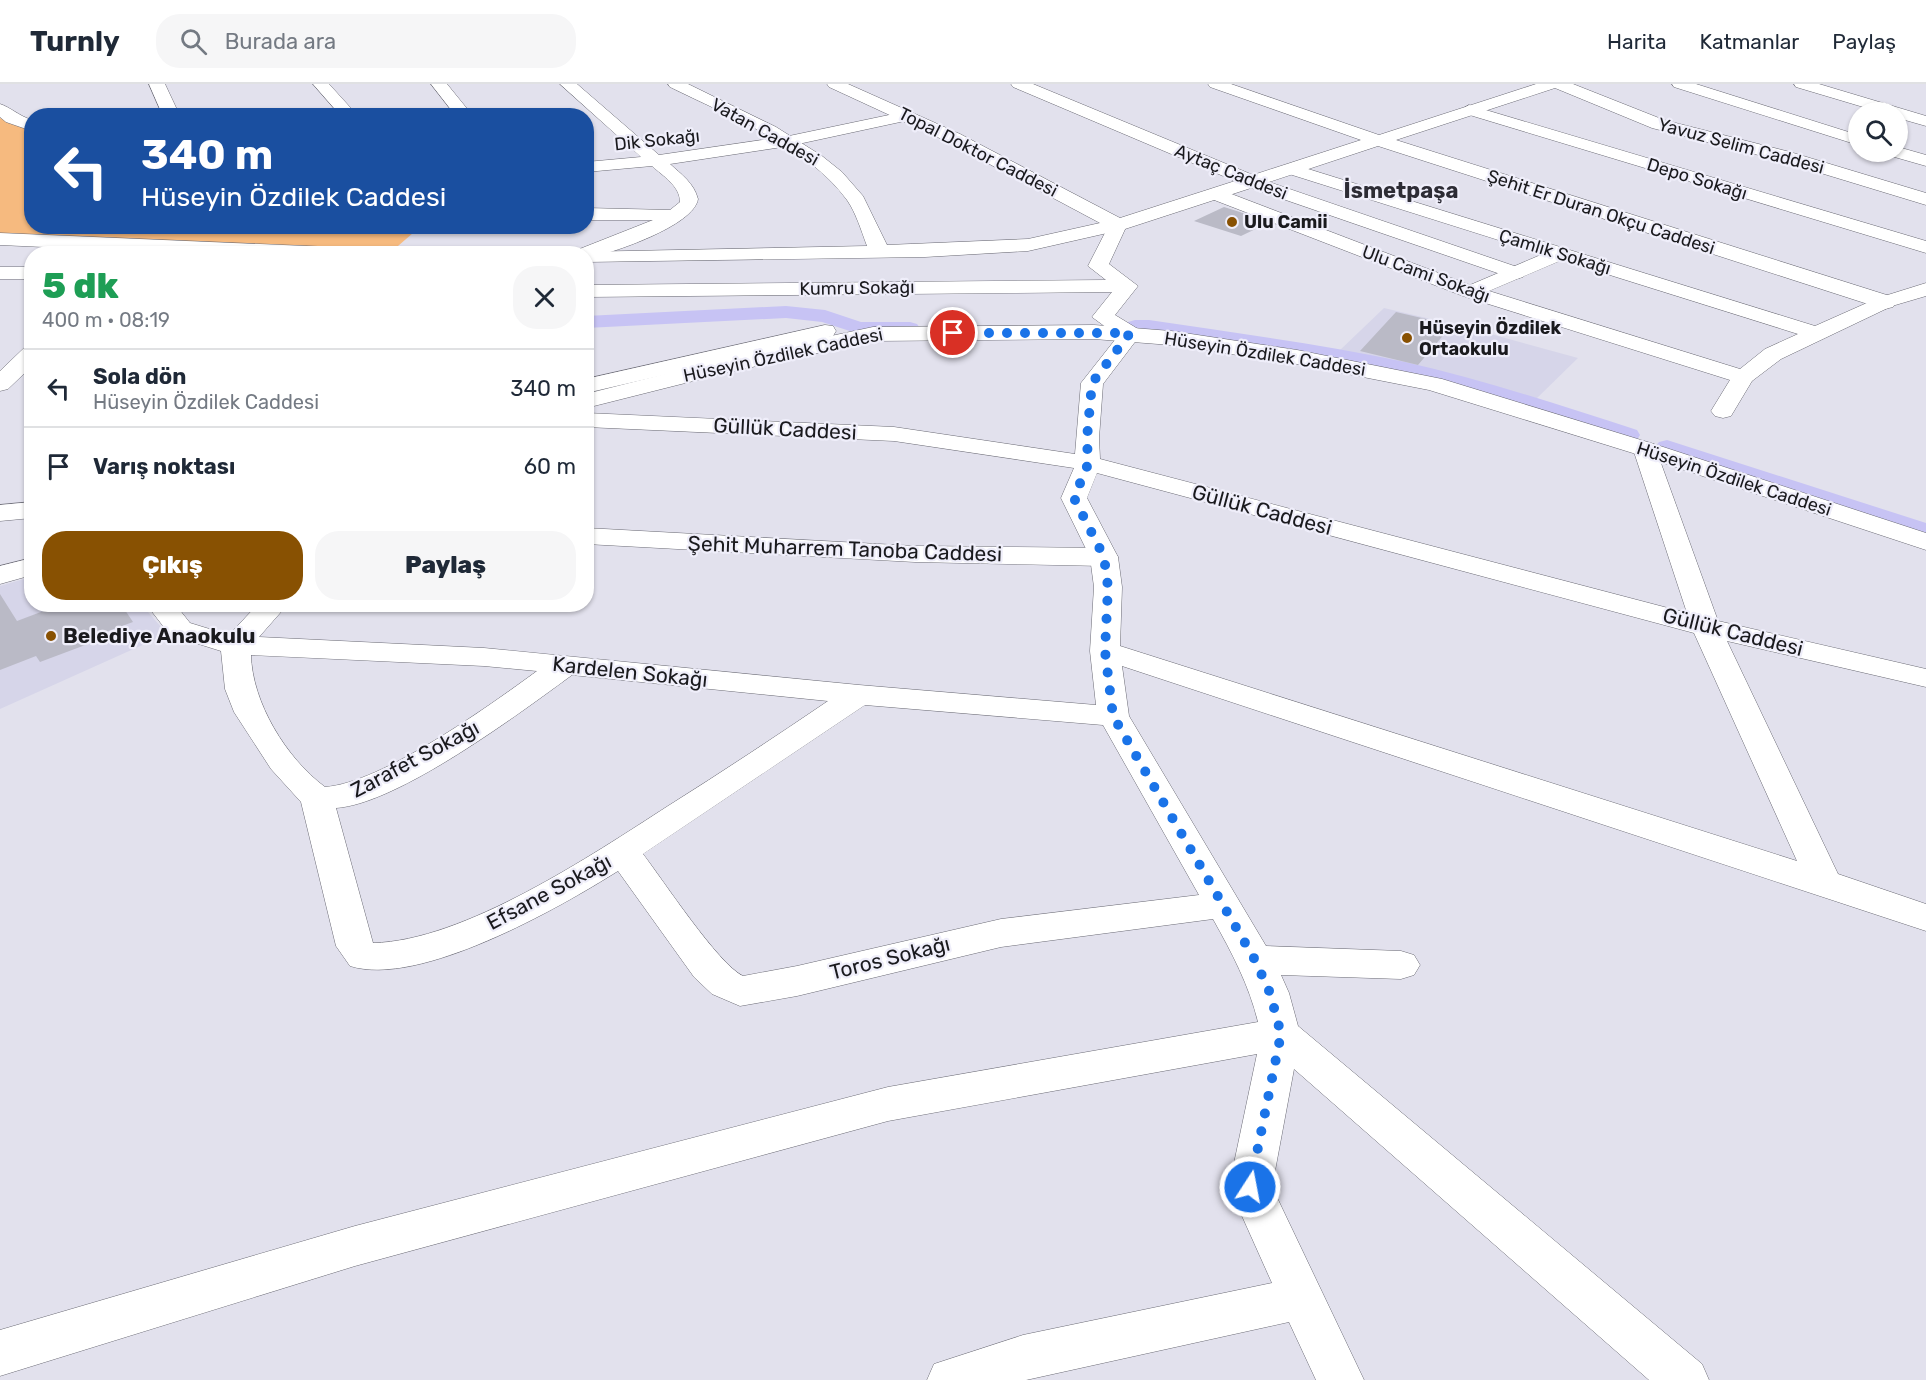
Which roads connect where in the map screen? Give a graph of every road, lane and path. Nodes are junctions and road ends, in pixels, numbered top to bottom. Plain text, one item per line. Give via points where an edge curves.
1 (157, 84) edge
2 (321, 84) edge
3 (439, 84) edge
4 (568, 84) edge
5 (676, 84) edge
6 (835, 84) edge
7 (1019, 84) edge
8 (1216, 84) edge
9 (1552, 84) edge
10 (1559, 84) edge
11 (1680, 84) edge
12 (1802, 84) edge
13 (1861, 102) edge
14 (168, 108) edge
15 (343, 108) edge
16 (458, 108) edge
17 (0, 109) edge
18 (1469, 110) junction
19 (908, 116) junction
20 (1908, 116) edge
21 (1926, 121) edge
22 (24, 123) edge
23 (1848, 137) edge
24 (788, 141) junction
25 (1380, 141) junction
26 (1908, 155) edge
27 (657, 161) junction
28 (1926, 161) edge
29 (594, 166) edge
30 (1292, 169) junction
31 (1252, 182) junction
32 (1215, 194) junction
33 (1926, 199) edge
34 (594, 214) edge
35 (677, 215) junction
36 (1118, 225) junction
37 (0, 239) edge
38 (122, 246) edge
39 (1926, 247) edge
40 (594, 251) edge
41 (879, 252) junction
42 (1560, 254) junction
43 (594, 255) edge
44 (0, 273) edge
45 (24, 273) edge
46 (1516, 273) junction
47 (1128, 286) junction
48 (1926, 289) edge
49 (594, 291) edge
50 (1470, 292) junction
51 (1885, 302) junction
52 (825, 331) dead end
53 (1130, 333) junction
54 (1818, 334) junction
55 (24, 361) edge
56 (1743, 376) junction
57 (0, 384) edge
58 (594, 384) edge
59 (594, 399) edge
60 (1723, 411) dead end
61 (594, 420) edge
62 (1645, 449) junction
63 (1088, 464) junction
64 (24, 511) edge
65 (0, 513) edge
66 (594, 536) edge
67 (1926, 542) edge
68 (1104, 557) junction
69 (24, 568) edge
70 (0, 575) edge
71 (166, 612) edge
72 (267, 612) edge
73 (1706, 627) junction
74 (236, 645) junction
75 (1105, 651) junction
76 (566, 665) junction
77 (1926, 678) edge
78 (859, 695) junction
79 (1113, 716) junction
80 (317, 798) junction
81 (623, 852) junction
82 (1824, 883) junction
83 (1223, 905) junction
84 (1926, 918) edge
85 (1255, 960) junction
86 (1401, 965) dead end
87 (1281, 1034) junction
88 (1301, 1298) junction
89 (0, 1353) edge
90 (951, 1380) edge
91 (1340, 1380) edge
92 (1685, 1380) edge

1 - 14 street
2 - 15 street
3 - 16 street
4 - 27 street
5 - 24 street, Vatan Caddesi
6 - 19 street, Topal Doktor Caddesi
7 - 31 street, Aytaç Caddesi
8 - 25 street, Şehit Er Duran Okçu Caddesi
9 - 18 street
10 - 33 street, Yavuz Selim Caddesi via 1659,124
11 - 23 street
12 - 13 street
17 - 22 street
18 - 25 street
18 - 39 street, Depo Sokağı
19 - 24 street, Dik Sokağı
19 - 36 street, Topal Doktor Caddesi
20 - 21 street
24 - 27 street, Dik Sokağı
24 - 41 street, Vatan Caddesi via 828,168 853,194
25 - 30 street
25 - 51 street, Şehit Er Duran Okçu Caddesi
26 - 28 street
27 - 29 street, Dik Sokağı
27 - 35 street via 681,183 690,198
30 - 31 street
30 - 42 street, Çamlık Sokağı
31 - 32 street
31 - 46 street, Aytaç Caddesi
32 - 36 street
32 - 50 street, Ulu Cami Sokağı
34 - 35 street
35 - 40 street
36 - 41 street via 1028,245
36 - 47 street via 1098,266
37 - 38 street
41 - 43 street
42 - 46 street
42 - 54 street, Çamlık Sokağı
44 - 45 street
46 - 50 street
47 - 49 street, Kumru Sokağı
47 - 53 street via 1103,318
48 - 51 street
50 - 56 street, Ulu Cami Sokağı
51 - 54 street
52 - 58 street, Hüseyin Özdilek Caddesi
53 - 59 street, Hüseyin Özdilek Caddesi via 873,334
53 - 62 street, Hüseyin Özdilek Caddesi via 1404,377
53 - 63 street via 1092,383
54 - 56 street via 1773,354
55 - 57 street
56 - 60 street
61 - 63 street, Güllük Caddesi via 894,434
62 - 67 street, Hüseyin Özdilek Caddesi
62 - 73 street
63 - 68 street via 1074,498
63 - 73 street, Güllük Caddesi
64 - 65 street
66 - 68 street, Şehit Muharrem Tanoba Caddesi via 903,554
68 - 75 street via 1108,587
69 - 70 street
71 - 74 street, Kardelen Sokağı via 180,629
72 - 74 street
73 - 77 street, Güllük Caddesi
73 - 82 street
74 - 76 street, Kardelen Sokağı via 434,653
74 - 80 street via 235,672 252,718 277,754
75 - 79 street
75 - 82 street
76 - 78 street, Kardelen Sokağı
76 - 80 street, Zarafet Sokağı via 495,716 378,783 351,796
78 - 79 street, Kardelen Sokağı
78 - 81 street, Efsane Sokağı
79 - 83 street
80 - 81 street, Efsane Sokağı via 354,946 363,956 398,954 479,929 557,891
81 - 83 street, Toros Sokağı via 707,967 725,984 740,991 1001,933
82 - 84 street
83 - 85 street
85 - 86 street
85 - 87 street via 1270,993
87 - 88 street via 1250,1187
87 - 89 street via 888,1104 354,1246
87 - 92 street
88 - 90 street via 1023,1358
88 - 91 street

